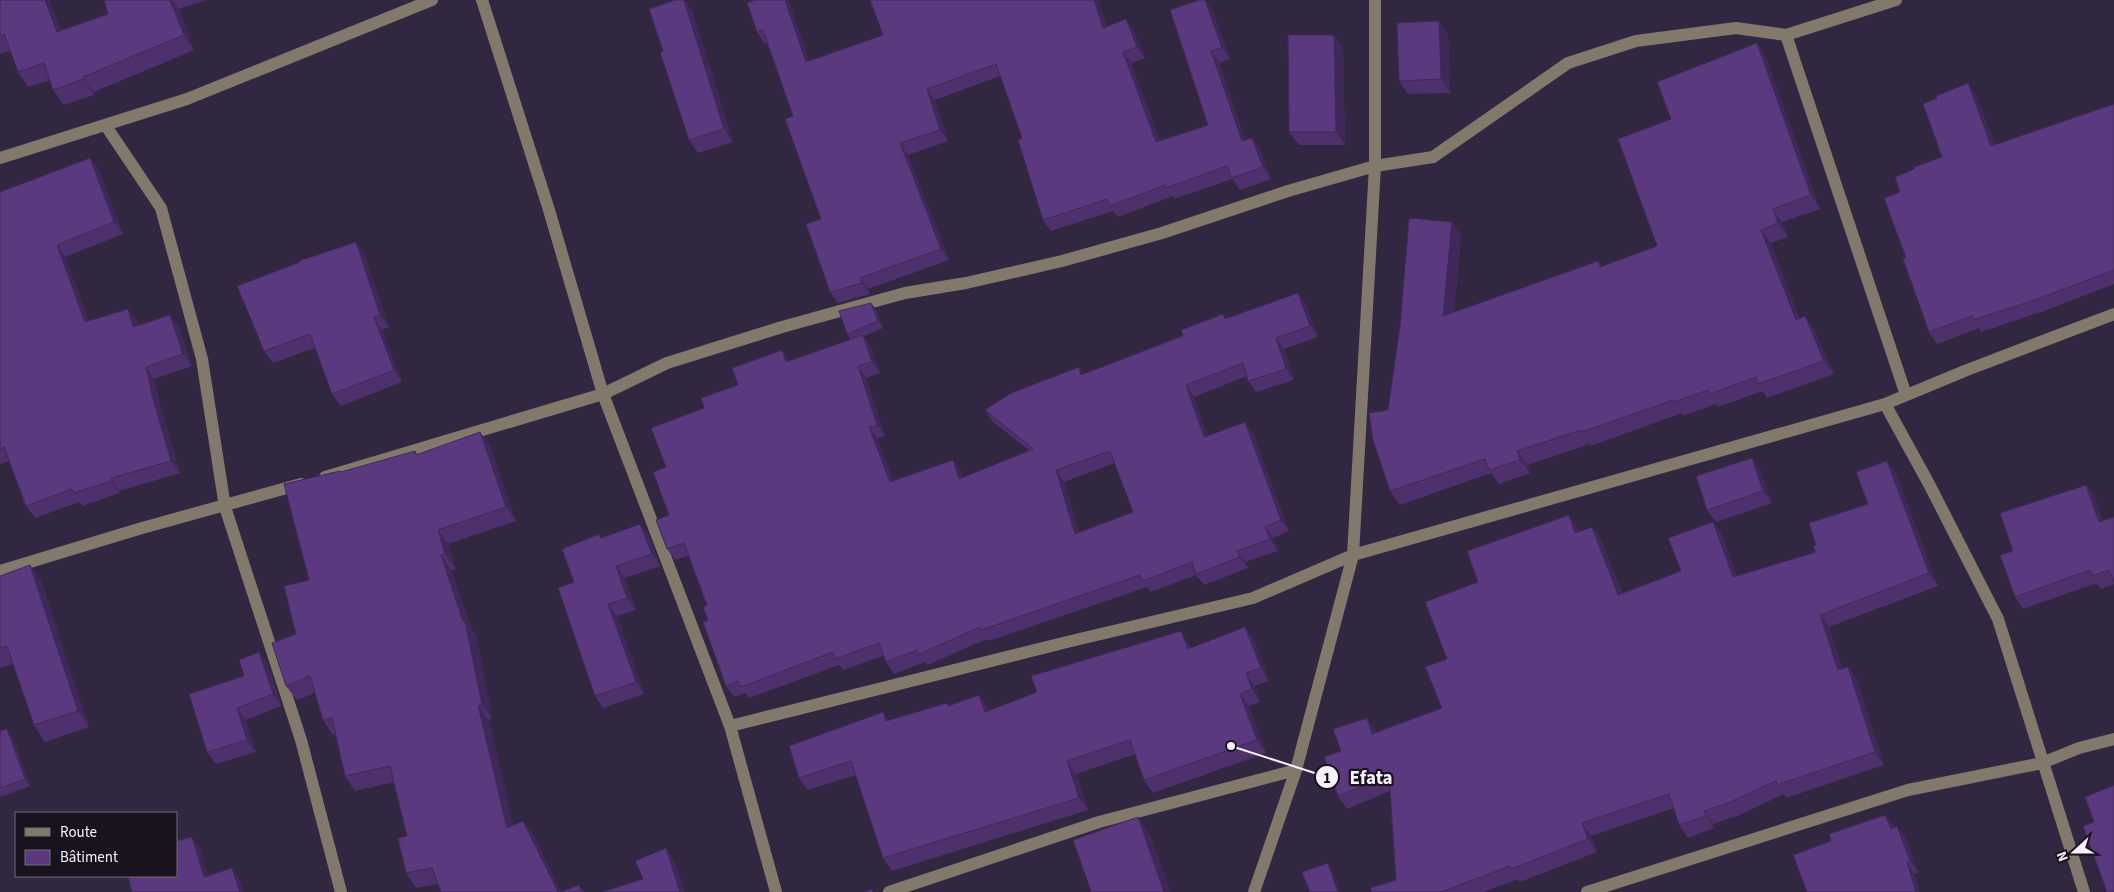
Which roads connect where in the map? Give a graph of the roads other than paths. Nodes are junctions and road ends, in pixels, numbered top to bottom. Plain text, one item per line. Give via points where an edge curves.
1 (432, 0) edge
2 (482, 0) edge
3 (1375, 0) edge
4 (1896, 0) edge
5 (1786, 36) junction
6 (106, 126) junction
7 (0, 158) edge
8 (1375, 166) junction
9 (2114, 314) edge
10 (604, 394) junction
11 (1906, 395) junction
12 (1885, 404) junction
13 (225, 506) junction
14 (1353, 555) junction
15 (0, 572) edge
16 (730, 726) junction
17 (2114, 739) edge
18 (2042, 763) junction
19 (1296, 770) junction
20 (341, 892) edge
21 (776, 892) edge
22 (890, 892) edge
23 (1254, 892) edge
24 (1587, 892) edge
25 (2084, 892) edge

1 - 6 street via 187,99
2 - 10 street
3 - 8 street
4 - 5 street
5 - 8 street via 1736,28 1636,41 1568,63 1433,157
5 - 11 street
6 - 7 street
6 - 13 street via 161,208 202,359
8 - 10 street via 1062,261 905,293 782,327 667,363
8 - 14 street
9 - 11 street
10 - 13 street
10 - 16 street
11 - 12 street
12 - 14 street
12 - 18 street via 1998,618
13 - 15 street
13 - 20 street via 301,740
14 - 16 street via 1253,598
14 - 19 street
16 - 21 street
17 - 18 street via 2079,748
18 - 24 street via 1908,790
18 - 25 street
19 - 22 street via 1099,822
19 - 23 street

